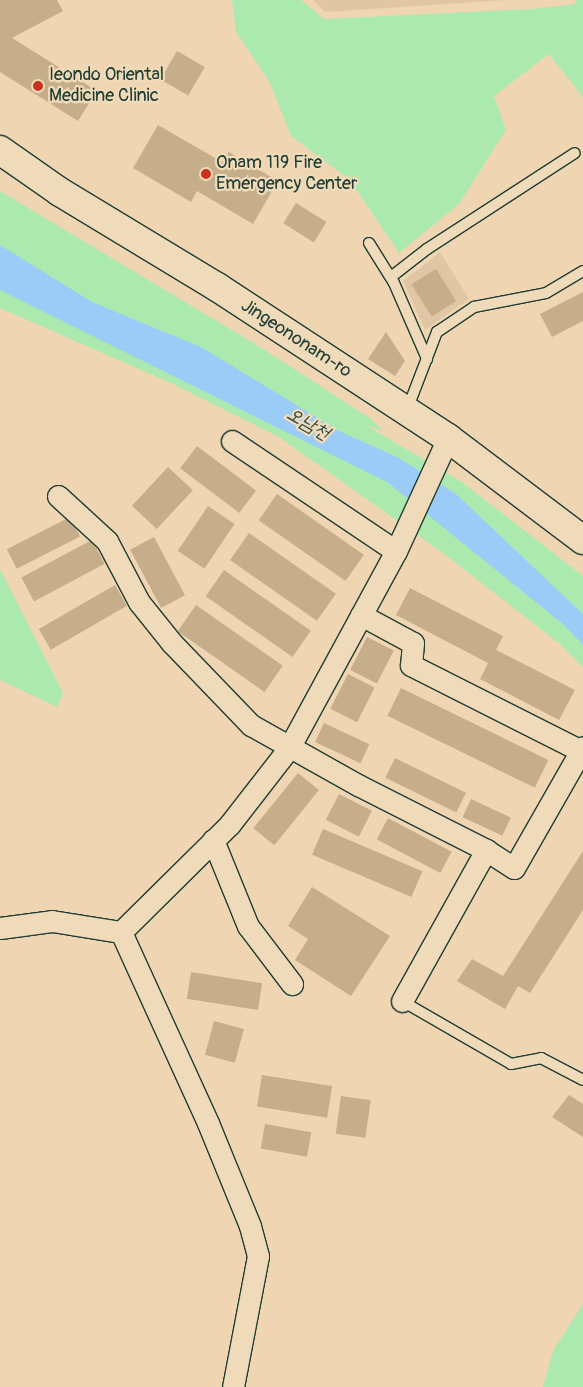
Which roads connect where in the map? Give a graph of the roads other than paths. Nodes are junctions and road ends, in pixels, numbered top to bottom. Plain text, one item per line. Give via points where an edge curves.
1 (0, 150) edge
2 (575, 153) dead end
3 (369, 243) dead end
4 (583, 271) edge
5 (390, 277) junction
6 (427, 359) junction
7 (407, 411) junction
8 (232, 441) dead end
9 (443, 450) junction
10 (58, 496) dead end
11 (583, 540) edge
12 (396, 551) junction
13 (361, 615) junction
14 (289, 748) junction
15 (582, 749) edge
16 (214, 840) junction
17 (486, 850) junction
18 (0, 928) edge
19 (121, 932) junction
20 (292, 984) dead end
21 (402, 1001) joint
22 (583, 1080) edge
23 (233, 1387) edge

1 - 7 main road, Jingeononam-ro via 60,192 217,288
2 - 5 lane via 428,248
3 - 5 lane
4 - 6 lane via 546,293 474,307 437,332
5 - 6 lane
6 - 7 lane
7 - 9 main road, Jingeononam-ro
8 - 12 street
9 - 11 main road, Jingeononam-ro
9 - 12 street
10 - 14 street via 107,541 139,602 172,643 252,725
12 - 13 street
13 - 14 street
13 - 15 street via 413,644 411,665
14 - 16 street
14 - 17 street
15 - 17 street via 514,868
16 - 19 street
16 - 20 street via 248,926
17 - 21 street
18 - 19 street via 52,921
19 - 23 street via 208,1123 250,1226 258,1256
21 - 22 lane via 510,1064 541,1058

